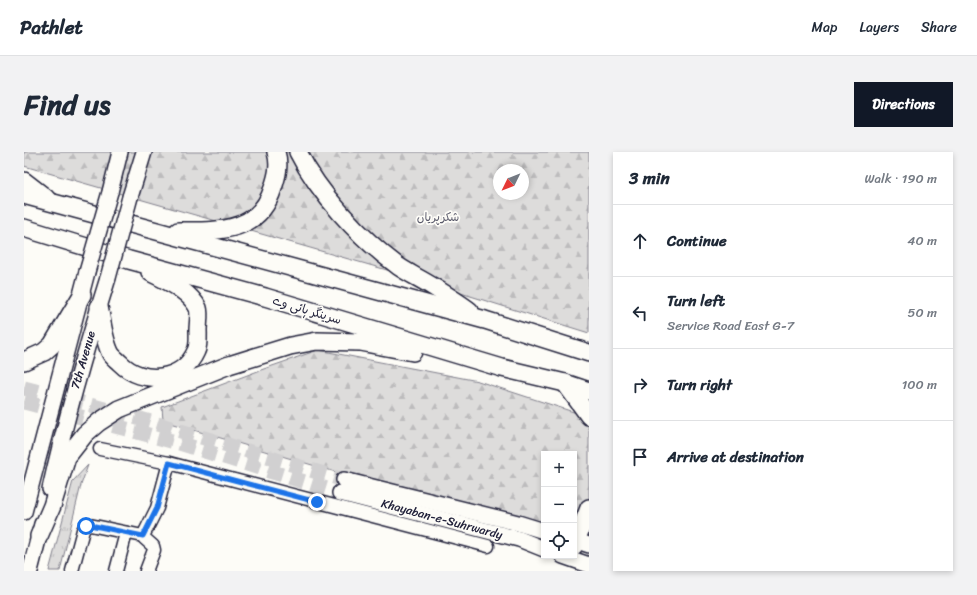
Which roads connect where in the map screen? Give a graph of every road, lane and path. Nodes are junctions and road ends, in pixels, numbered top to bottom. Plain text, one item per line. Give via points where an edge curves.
1 (120, 152) edge
2 (144, 152) edge
3 (276, 152) edge
4 (298, 152) edge
5 (24, 181) edge
6 (24, 195) edge
7 (53, 204) junction
8 (24, 228) edge
9 (154, 231) junction
10 (43, 234) junction
11 (24, 236) edge
12 (129, 260) junction
13 (82, 295) junction
14 (99, 307) junction
15 (484, 320) junction
16 (589, 353) edge
17 (24, 361) edge
18 (502, 368) junction
19 (565, 383) junction
20 (589, 391) edge
21 (589, 416) edge
22 (100, 449) dead end
23 (169, 463) junction
24 (589, 508) edge
25 (24, 512) edge
26 (541, 530) edge
27 (126, 533) junction
28 (39, 536) junction
29 (143, 536) junction
30 (577, 539) edge
31 (488, 546) dead end
32 (541, 548) edge
33 (577, 553) edge
34 (589, 565) edge
35 (30, 571) edge
36 (72, 571) edge
37 (116, 571) edge
38 (146, 571) edge

1 - 13 main road, 7th Avenue, bridge
2 - 14 main road, 7th Avenue, bridge
3 - 9 highway via 278,169 272,192 259,212 241,226 220,230
4 - 15 highway via 325,194 372,245 399,266
5 - 7 highway
6 - 7 highway
7 - 9 highway
8 - 10 highway, سرینگر ہائی وے
9 - 15 highway
10 - 11 highway
10 - 12 highway, سرینگر ہائی وے
12 - 14 highway via 183,291 199,310 197,350 190,362 182,370 167,377 156,378 130,372 111,354
12 - 18 highway, سرینگر ہائی وے via 265,297
13 - 17 highway via 52,345 44,352
13 - 25 main road, 7th Avenue
14 - 28 main road, 7th Avenue via 62,436
15 - 16 highway
18 - 19 highway, سرینگر ہائی وے
18 - 28 highway via 360,342 317,342 290,346 229,366 119,409 90,430 67,457 52,506
19 - 20 highway, سرینگر ہائی وے
19 - 21 highway
22 - 23 street
23 - 29 street via 157,508
23 - 31 street
24 - 30 highway
26 - 32 main road, Khayaban-e-Suhrwardy via 342,486
27 - 29 street
27 - 36 street via 86,526
27 - 37 street
28 - 35 main road, 7th Avenue
29 - 38 street via 154,550
33 - 34 main road

